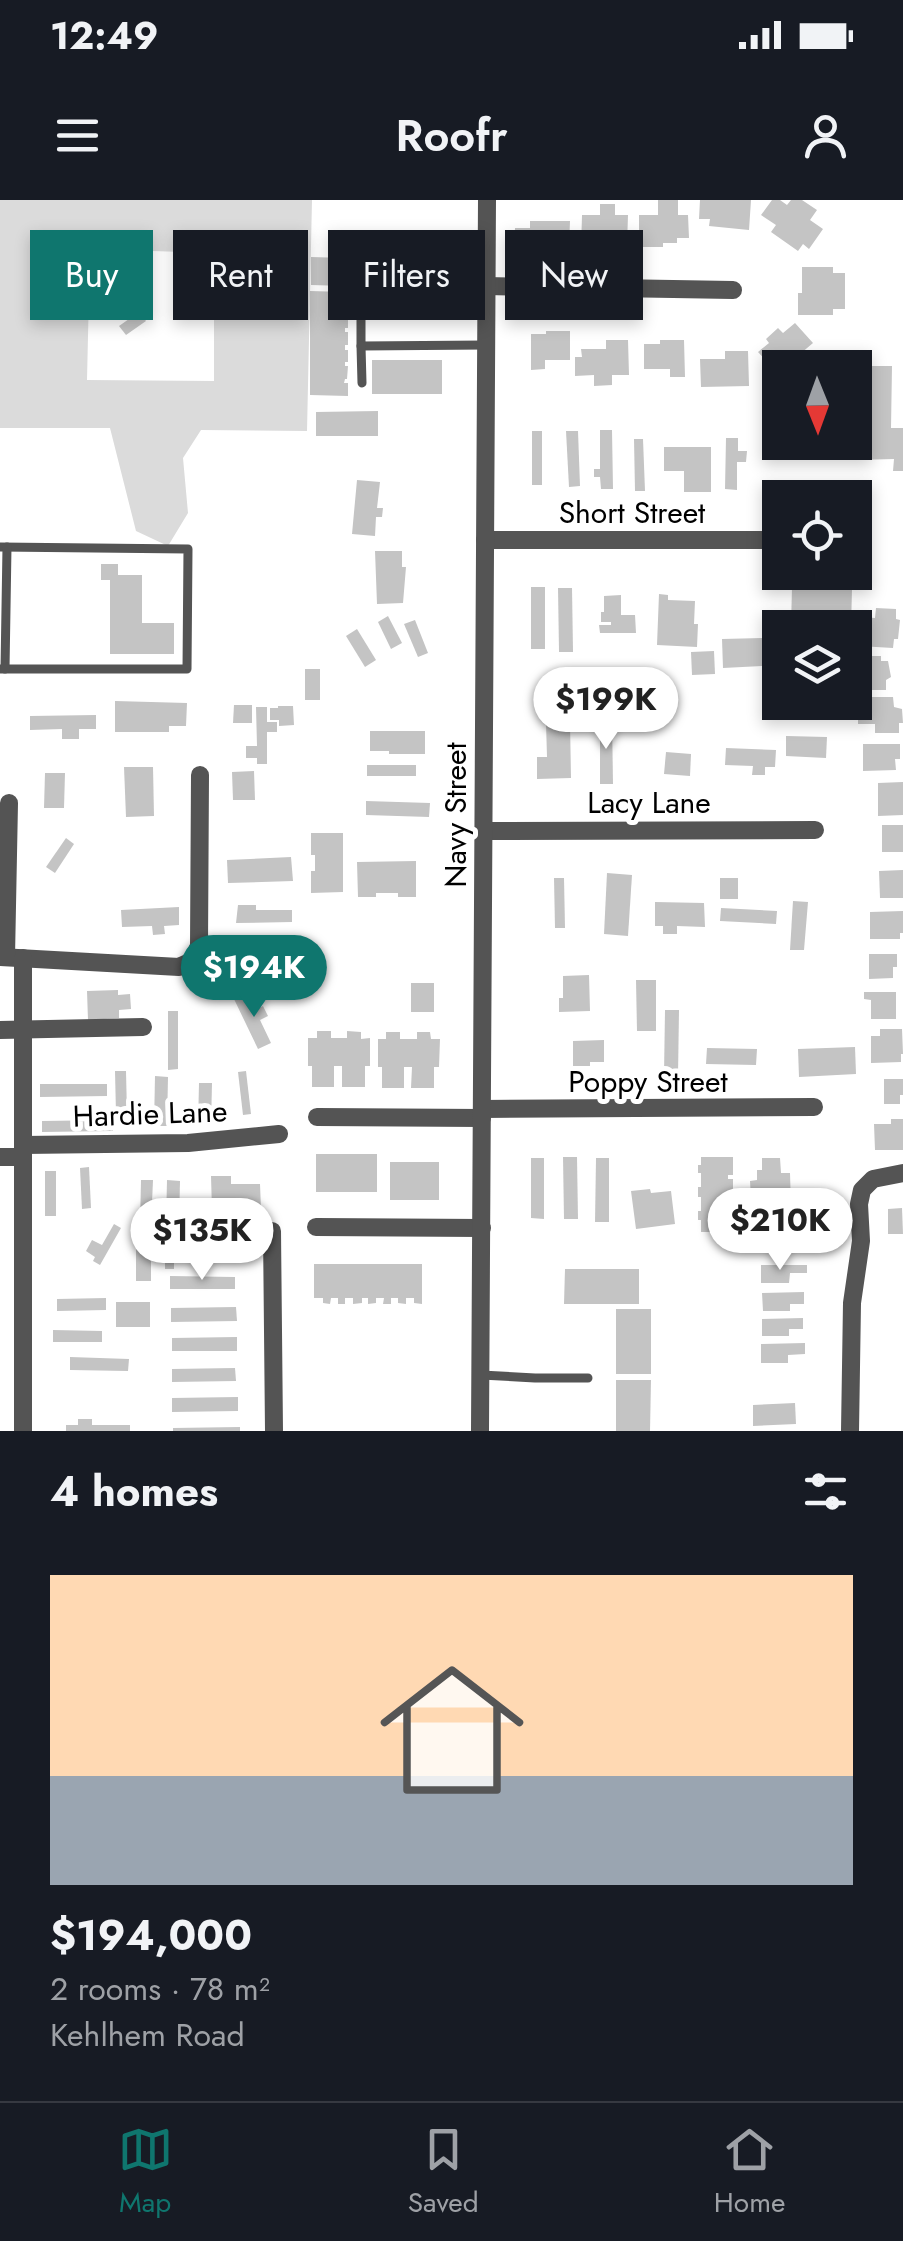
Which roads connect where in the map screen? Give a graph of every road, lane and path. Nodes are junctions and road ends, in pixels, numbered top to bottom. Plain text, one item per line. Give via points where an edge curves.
1 (487, 200) edge
2 (486, 286) junction
3 (733, 290) dead end
4 (361, 320) edge
5 (486, 345) junction
6 (361, 346) junction
7 (362, 383) dead end
8 (485, 540) junction
9 (762, 540) edge
10 (4, 547) edge
11 (3, 669) edge
12 (200, 775) dead end
13 (9, 803) dead end
14 (815, 830) dead end
15 (484, 831) junction
16 (10, 957) edge
17 (143, 1027) dead end
18 (0, 1030) edge
19 (22, 1030) junction
20 (814, 1108) dead end
21 (482, 1114) junction
22 (318, 1117) dead end
23 (279, 1134) dead end
24 (22, 1151) junction
25 (0, 1157) edge
26 (903, 1173) edge
27 (316, 1227) dead end
28 (482, 1228) junction
29 (272, 1231) dead end
30 (480, 1374) junction
31 (588, 1378) dead end
32 (23, 1431) edge
33 (274, 1431) edge
34 (480, 1431) edge
35 (850, 1431) edge

1 - 2 street, Navy Street
2 - 3 street
2 - 5 street, Navy Street
4 - 6 lane
5 - 6 lane
5 - 8 street, Navy Street
6 - 7 lane
8 - 9 street, Short Street
8 - 15 street, Navy Street
10 - 11 lane
10 - 11 lane via 188,549 187,669
12 - 16 street via 200,946 192,961 179,967
13 - 16 street
14 - 15 street, Lacy Lane
15 - 21 street, Navy Street
16 - 19 street
17 - 19 street
18 - 19 street
19 - 24 street
20 - 21 street, Poppy Street
21 - 22 street, Poppy Street
21 - 28 street, Navy Street
23 - 24 street, Hardie Lane
24 - 25 street, Hardie Lane
24 - 32 street
26 - 35 street via 873,1179 859,1204
27 - 28 street
28 - 30 street, Navy Street
29 - 33 street
30 - 31 lane
30 - 34 street, Navy Street

